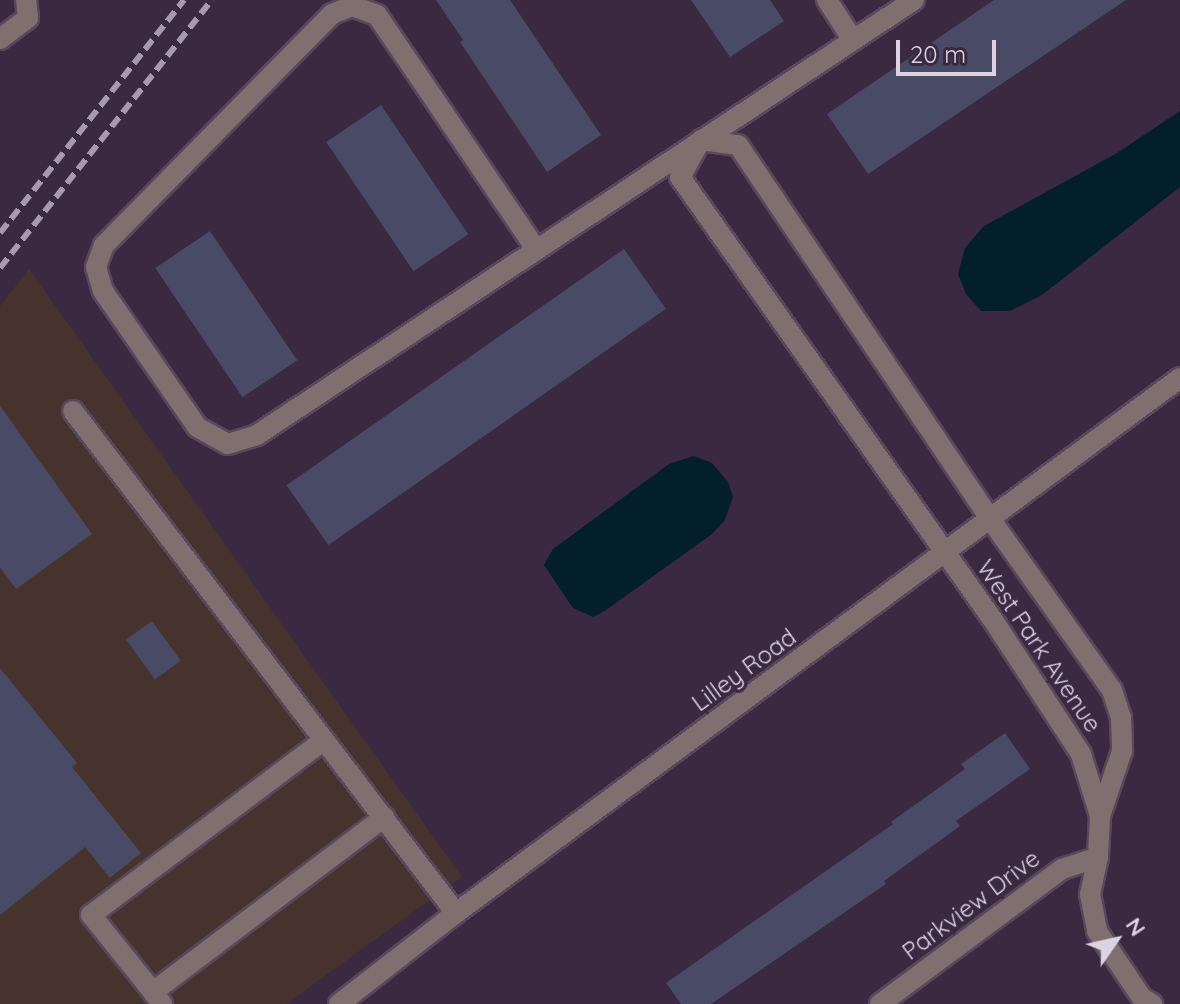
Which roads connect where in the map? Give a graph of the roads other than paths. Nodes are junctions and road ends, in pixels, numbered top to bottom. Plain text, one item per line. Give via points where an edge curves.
1 (827, 0) edge
2 (914, 0) edge
3 (32, 3) edge
4 (0, 39) edge
5 (853, 40) junction
6 (701, 140) junction
7 (536, 249) junction
8 (1180, 378) edge
9 (73, 411) dead end
10 (991, 520) junction
11 (945, 555) junction
12 (324, 740) junction
13 (1100, 816) junction
14 (384, 817) junction
15 (1098, 857) junction
16 (456, 913) junction
17 (157, 998) edge
18 (339, 1004) edge
19 (880, 1004) edge
20 (1152, 1004) edge

1 - 5 street
2 - 5 street
3 - 4 street via 28,18
5 - 6 street
6 - 7 street
6 - 10 street via 738,145
6 - 11 street, West Park Avenue via 680,177
7 - 7 street via 257,435 228,444 197,427 103,291 96,267 104,245 332,14 352,6 377,15
8 - 10 street, Lilley Road
9 - 12 street
10 - 11 street, Lilley Road
10 - 13 street via 1112,690 1121,717 1122,751
11 - 13 street, West Park Avenue via 1081,754
11 - 16 street, Lilley Road
12 - 14 street
12 - 17 street via 91,915
13 - 15 street
14 - 16 street
14 - 17 street
15 - 19 street, Parkview Drive via 1062,869
15 - 20 street via 1090,894 1097,931 1142,998
16 - 18 street, Lilley Road

